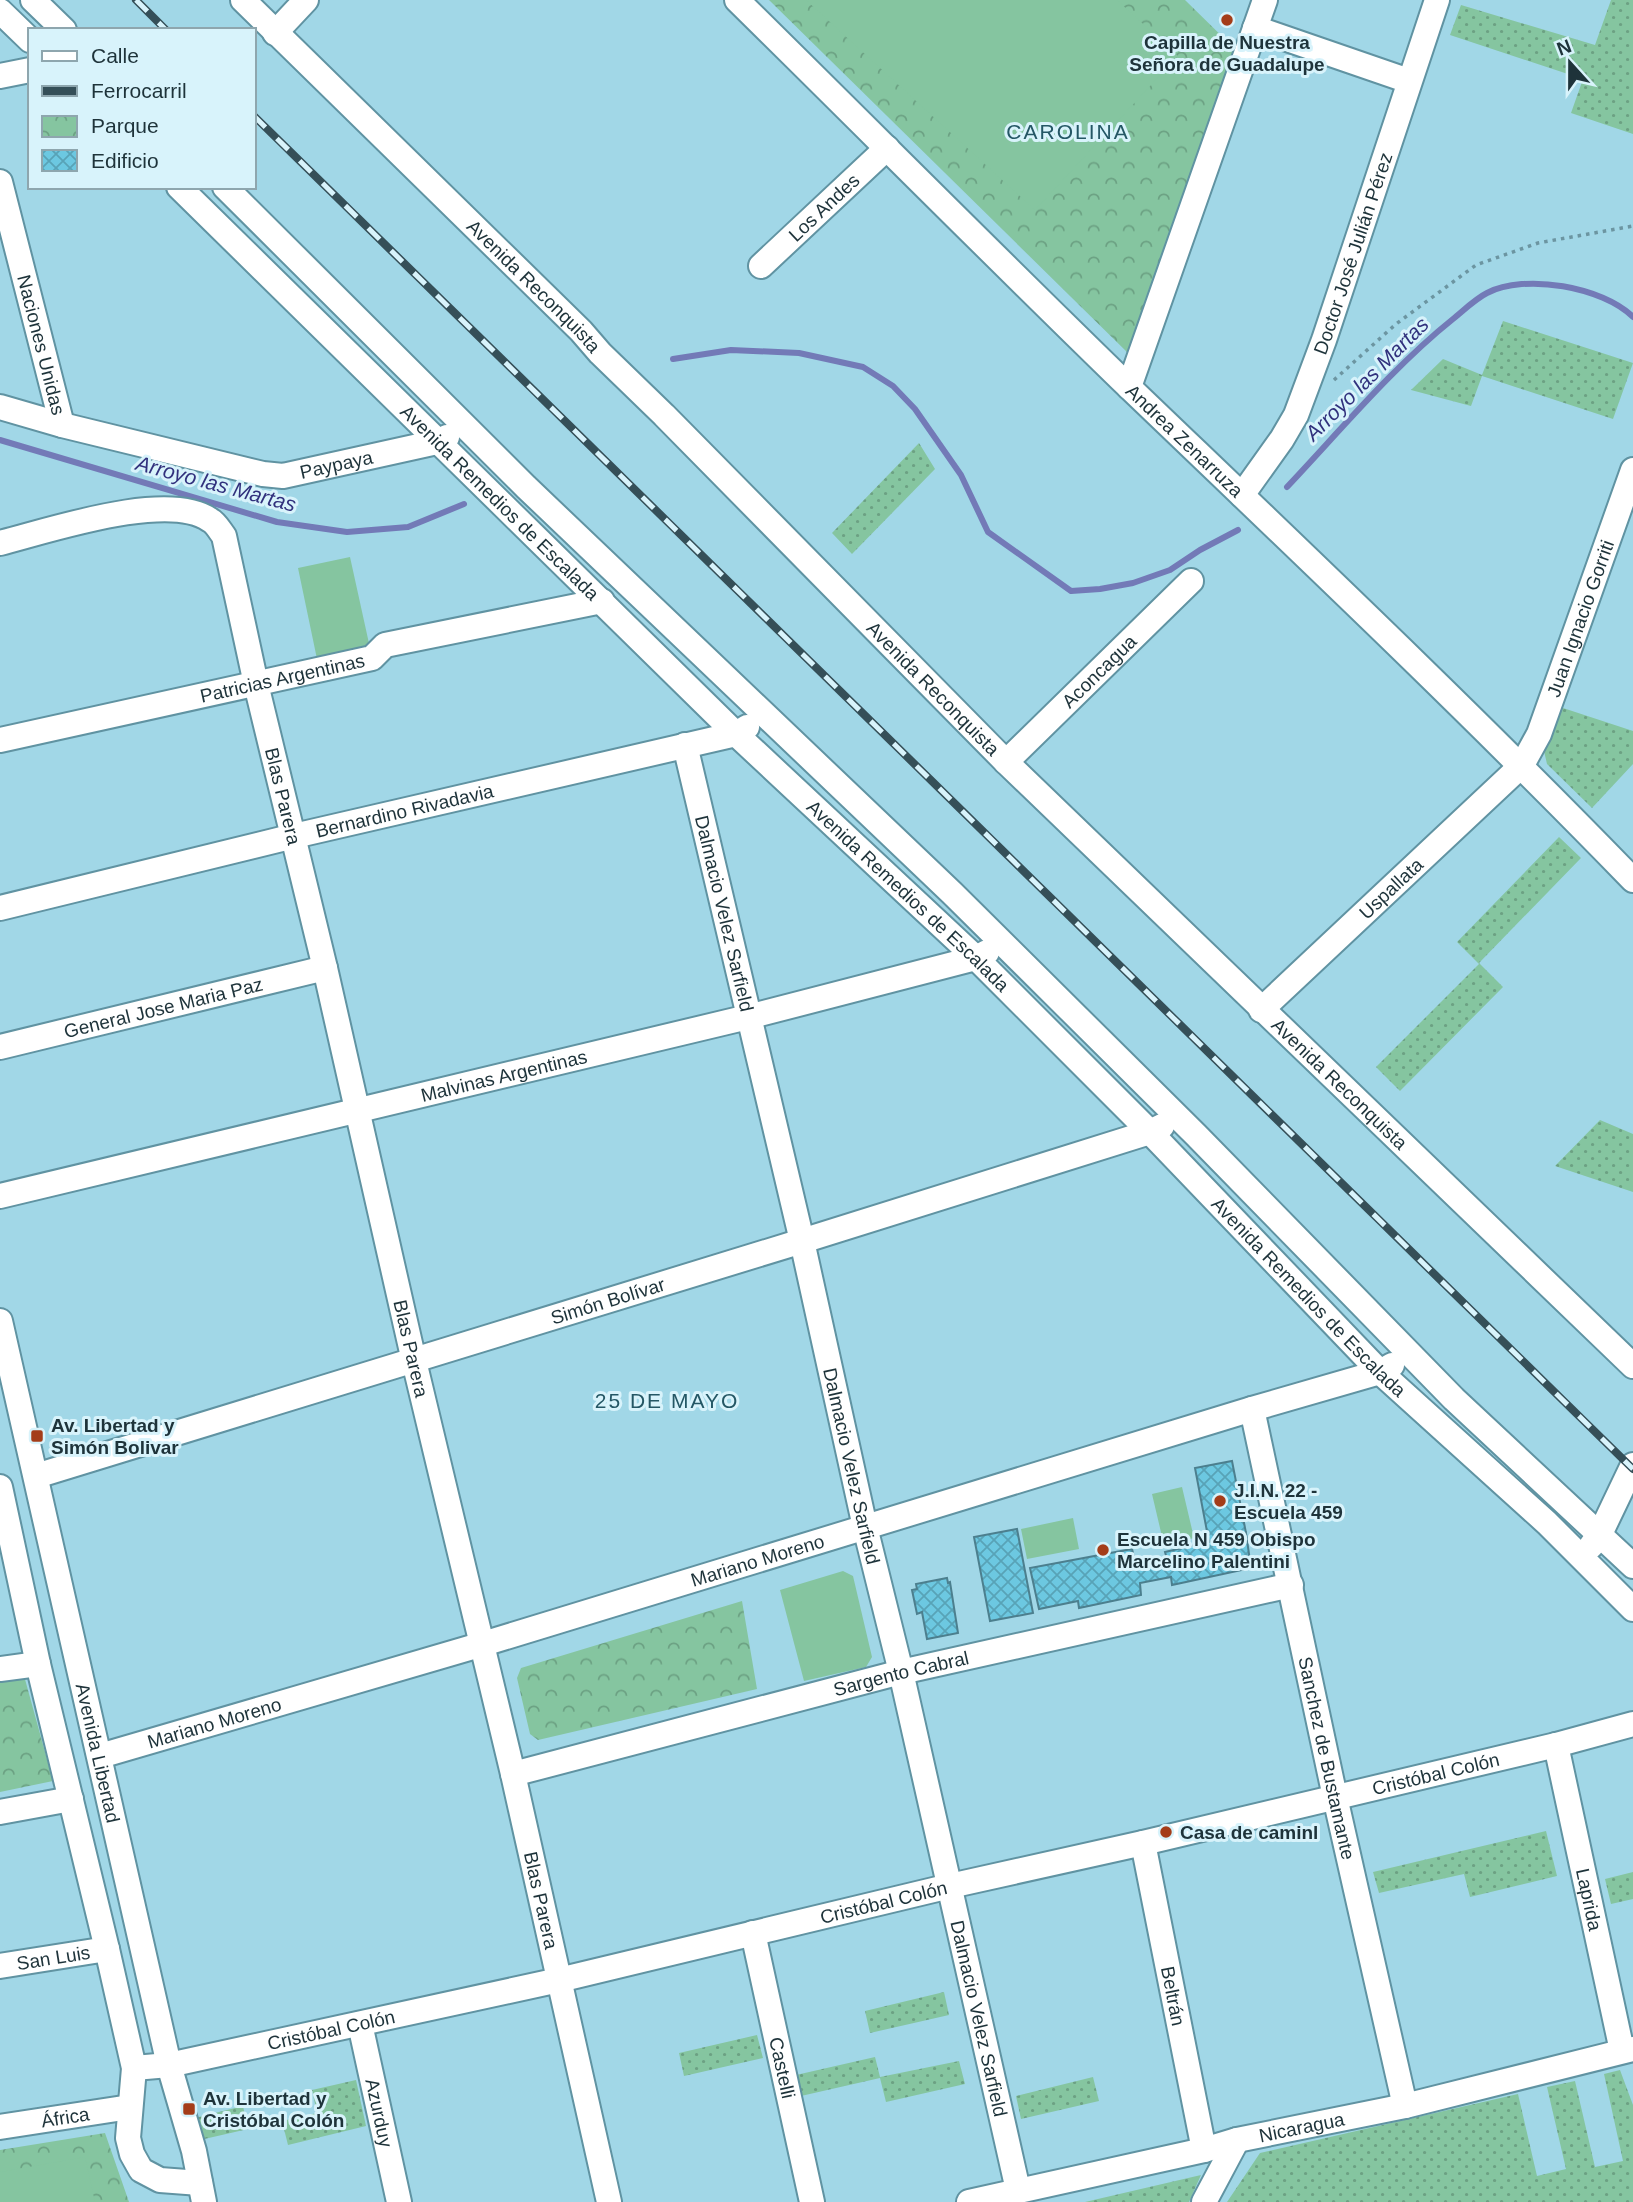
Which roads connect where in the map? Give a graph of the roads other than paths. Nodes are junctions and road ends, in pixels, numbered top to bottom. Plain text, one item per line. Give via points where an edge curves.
1 (33, 0) edge
2 (243, 0) edge
3 (306, 0) edge
4 (737, 0) edge
5 (1265, 0) edge
6 (1437, 0) edge
7 (0, 12) edge
8 (62, 28) edge
9 (1255, 28) junction
10 (275, 33) junction
11 (28, 38) edge
12 (28, 70) edge
13 (0, 76) edge
14 (1409, 81) junction
15 (887, 148) junction
16 (0, 182) edge
17 (181, 189) edge
18 (227, 189) edge
19 (761, 266) dead end
20 (1129, 387) junction
21 (0, 407) edge
22 (62, 425) junction
23 (469, 430) junction
24 (445, 449) junction
25 (1633, 470) edge
26 (1242, 495) junction
27 (0, 543) edge
28 (1191, 581) dead end
29 (601, 601) junction
30 (256, 684) junction
31 (765, 715) junction
32 (736, 734) junction
33 (0, 740) edge
34 (685, 745) junction
35 (1006, 762) junction
36 (1522, 765) junction
37 (294, 836) junction
38 (1633, 880) edge
39 (0, 908) edge
40 (1003, 944) junction
41 (976, 958) junction
42 (326, 968) junction
43 (1261, 1010) junction
44 (748, 1017) junction
45 (0, 1047) edge
46 (357, 1112) junction
47 (1178, 1118) junction
48 (1150, 1132) junction
49 (0, 1196) edge
50 (802, 1241) junction
51 (0, 1321) edge
52 (1411, 1355) junction
53 (414, 1361) junction
54 (1633, 1366) edge
55 (1380, 1372) junction
56 (1252, 1409) junction
57 (1633, 1465) edge
58 (36, 1476) junction
59 (0, 1487) edge
60 (865, 1527) junction
61 (1601, 1534) junction
62 (1582, 1558) junction
63 (1633, 1566) edge
64 (10, 1580) edge
65 (1291, 1585) junction
66 (1633, 1609) edge
67 (483, 1644) junction
68 (37, 1664) junction
69 (0, 1670) edge
70 (901, 1672) junction
71 (1633, 1724) edge
72 (1556, 1745) junction
73 (100, 1756) junction
74 (513, 1774) junction
75 (1335, 1797) junction
76 (71, 1799) junction
77 (0, 1812) edge
78 (1143, 1843) junction
79 (950, 1886) junction
80 (753, 1933) junction
81 (107, 1948) junction
82 (0, 1966) edge
83 (559, 1980) junction
84 (360, 2024) junction
85 (1628, 2050) edge
86 (169, 2065) junction
87 (134, 2068) junction
88 (1405, 2106) junction
89 (130, 2107) junction
90 (0, 2127) edge
91 (1237, 2140) junction
92 (1204, 2150) junction
93 (1018, 2190) junction
94 (202, 2193) edge
95 (399, 2202) edge
96 (609, 2202) edge
97 (812, 2202) edge
98 (969, 2202) edge
99 (1204, 2202) edge

1 - 8 street
2 - 10 street, Avenida Reconquista
3 - 10 street
4 - 15 street, Andrea Zenarruza
5 - 9 street
6 - 14 street, Doctor José Julián Pérez
7 - 11 street
9 - 14 street
9 - 20 street
10 - 35 street, Avenida Reconquista via 581,331
12 - 13 street
14 - 26 street, Doctor José Julián Pérez via 1296,415
15 - 19 street, Los Andes
15 - 20 street, Andrea Zenarruza
16 - 22 street, Naciones Unidas
17 - 24 street, Avenida Remedios de Escalada
18 - 23 street, Avenida Remedios de Escalada
20 - 26 street, Andrea Zenarruza
21 - 22 street, Paypaya
22 - 24 street, Paypaya via 283,476
23 - 24 street, Paypaya
23 - 31 street, Avenida Remedios de Escalada
24 - 29 street, Avenida Remedios de Escalada
25 - 36 street, Juan Ignacio Gorriti via 1539,734
26 - 36 street, Andrea Zenarruza
27 - 30 street, Blas Parera via 137,509 191,511 211,520 224,536
28 - 35 street, Aconcagua
29 - 30 street, Patricias Argentinas via 386,645 372,657
29 - 32 street, Avenida Remedios de Escalada
30 - 33 street, Patricias Argentinas
30 - 37 street, Blas Parera
31 - 32 street, Bernardino Rivadavia
31 - 40 street, Avenida Remedios de Escalada
32 - 34 street, Bernardino Rivadavia
32 - 41 street, Avenida Remedios de Escalada
34 - 37 street, Bernardino Rivadavia
34 - 44 street, Dalmacio Velez Sarfield
35 - 43 street, Avenida Reconquista
36 - 38 street, Andrea Zenarruza
36 - 43 street, Uspallata
37 - 39 street, Bernardino Rivadavia
37 - 42 street, Blas Parera
40 - 41 street, Malvinas Argentinas
40 - 47 street, Avenida Remedios de Escalada
41 - 44 street, Malvinas Argentinas
41 - 48 street, Avenida Remedios de Escalada
42 - 45 street, General Jose Maria Paz
42 - 46 street, Blas Parera
43 - 54 street, Avenida Reconquista
44 - 46 street, Malvinas Argentinas
44 - 50 street, Dalmacio Velez Sarfield
46 - 49 street, Malvinas Argentinas
46 - 53 street, Blas Parera
47 - 48 street, Simón Bolívar
47 - 52 street, Avenida Remedios de Escalada
48 - 50 street, Simón Bolívar
48 - 55 street, Avenida Remedios de Escalada
50 - 53 street, Simón Bolívar
50 - 60 street, Dalmacio Velez Sarfield
51 - 58 street, Avenida Libertad
52 - 55 street, Mariano Moreno
52 - 61 street, Avenida Remedios de Escalada
53 - 58 street, Simón Bolívar
53 - 67 street, Blas Parera
55 - 56 street, Mariano Moreno
55 - 62 street, Avenida Remedios de Escalada
56 - 60 street, Mariano Moreno
56 - 65 street, Sanchez de Bustamante
57 - 61 street
58 - 73 street, Avenida Libertad
59 - 64 street, Avenida Libertad
60 - 67 street, Mariano Moreno
60 - 70 street, Dalmacio Velez Sarfield
61 - 62 street
61 - 63 street, Avenida Remedios de Escalada
62 - 66 street, Avenida Remedios de Escalada
64 - 68 street, Avenida Libertad
65 - 70 street, Sargento Cabral
65 - 75 street, Sanchez de Bustamante
67 - 73 street, Mariano Moreno
67 - 74 street, Blas Parera
68 - 69 street
68 - 76 street, Avenida Libertad
70 - 74 street, Sargento Cabral
70 - 79 street, Dalmacio Velez Sarfield
71 - 72 street, Cristóbal Colón
72 - 75 street, Cristóbal Colón
72 - 85 street, Laprida
73 - 86 street, Avenida Libertad
74 - 83 street, Blas Parera
75 - 78 street, Cristóbal Colón
75 - 88 street, Sanchez de Bustamante
76 - 77 street
76 - 81 street, Avenida Libertad
78 - 79 street, Cristóbal Colón
78 - 92 street, Beltrán
79 - 80 street, Cristóbal Colón
79 - 93 street, Dalmacio Velez Sarfield
80 - 83 street, Cristóbal Colón
80 - 97 street, Castelli
81 - 82 street, San Luis
81 - 87 street, Avenida Libertad
83 - 84 street, Cristóbal Colón
83 - 96 street, Blas Parera
84 - 86 street, Cristóbal Colón
84 - 95 street, Azurduy
85 - 88 street, Nicaragua
86 - 87 street, Cristóbal Colón
86 - 94 street, Avenida Libertad
87 - 89 street, Avenida Libertad
88 - 91 street, Nicaragua
89 - 90 street, África
89 - 94 street, Avenida Libertad via 128,2138 141,2170
91 - 92 street, Nicaragua
91 - 99 street
92 - 93 street, Nicaragua
93 - 98 street, Nicaragua

